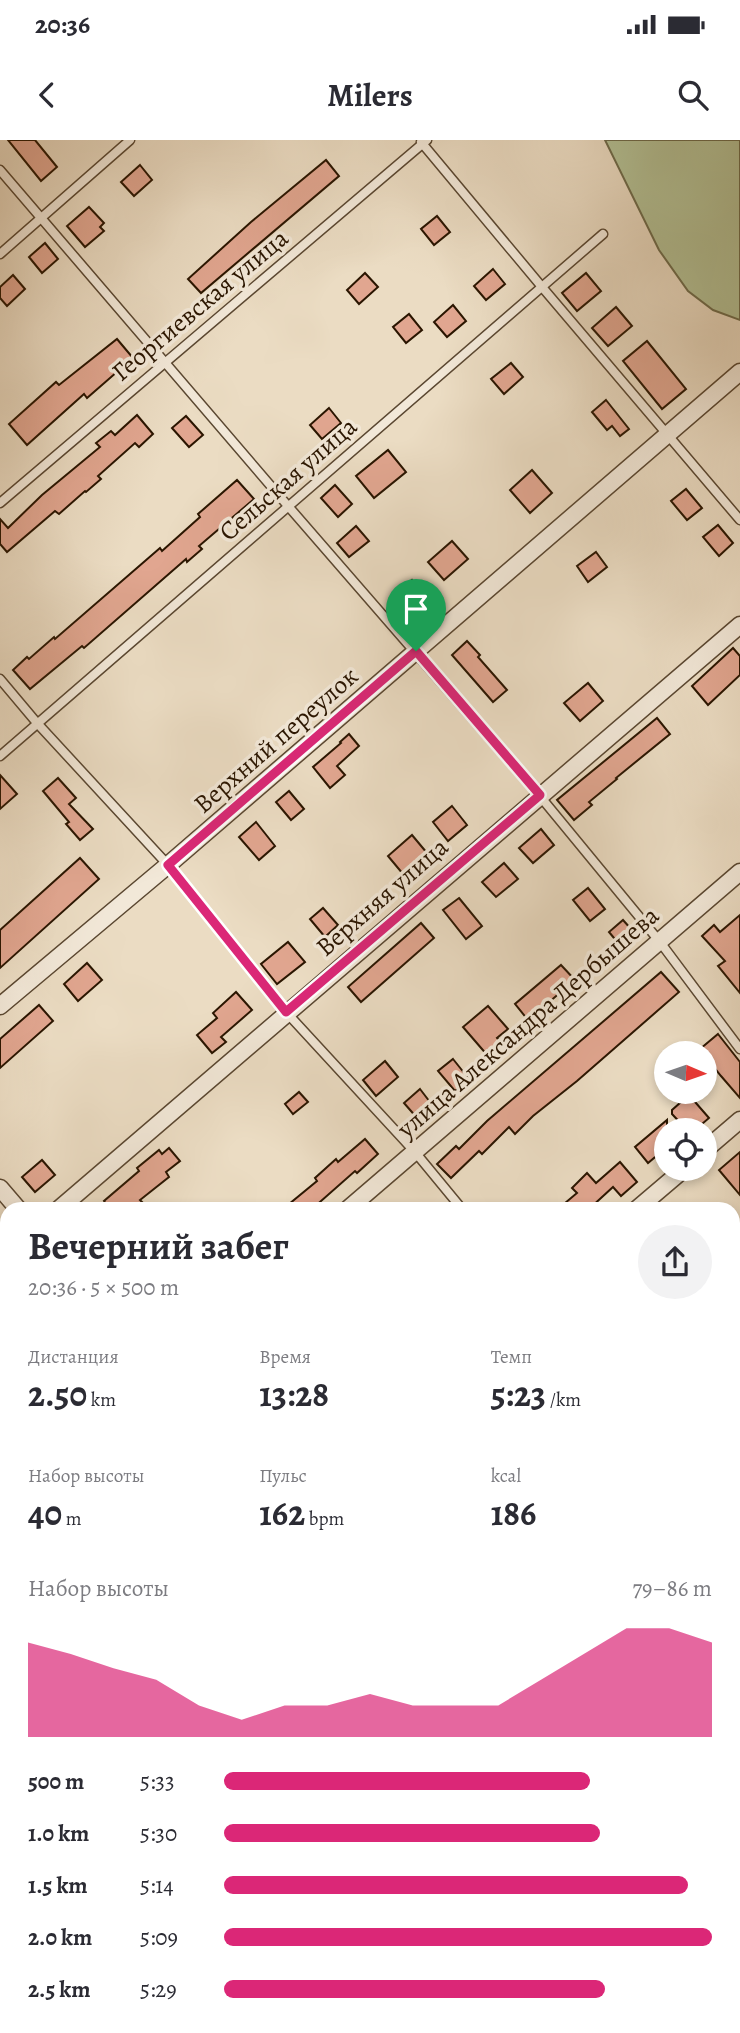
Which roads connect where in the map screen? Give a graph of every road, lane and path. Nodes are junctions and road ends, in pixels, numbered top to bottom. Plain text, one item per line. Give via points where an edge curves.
1 (130, 140) edge
2 (423, 141) edge
3 (0, 170) edge
4 (41, 217) junction
5 (603, 234) dead end
6 (0, 254) edge
7 (541, 287) junction
8 (166, 362) junction
9 (740, 372) edge
10 (667, 435) junction
11 (0, 503) edge
12 (288, 506) junction
13 (740, 520) edge
14 (740, 625) edge
15 (416, 651) junction
16 (0, 679) edge
17 (37, 723) junction
18 (0, 756) edge
19 (540, 795) junction
20 (168, 865) junction
21 (740, 872) edge
22 (660, 942) junction
23 (0, 1006) edge
24 (286, 1012) junction
25 (740, 1049) edge
26 (740, 1120) edge
27 (717, 1140) edge
28 (415, 1152) junction
29 (670, 1181) edge
30 (0, 1188) edge
31 (12, 1202) edge
32 (67, 1202) edge
33 (356, 1202) edge
34 (456, 1202) edge
35 (645, 1202) edge

1 - 4 lane
2 - 7 lane
2 - 8 lane, Георгиевская улица
3 - 4 lane
4 - 6 lane
4 - 8 lane
5 - 7 lane, Сельская улица
7 - 10 lane
7 - 12 lane, Сельская улица
8 - 11 lane, Георгиевская улица
8 - 12 lane
9 - 10 street, Верхний переулок
10 - 13 lane
10 - 15 street, Верхний переулок
12 - 15 lane
12 - 17 lane, Сельская улица
14 - 19 street, Верхняя улица
15 - 19 lane
15 - 20 street, Верхний переулок
16 - 17 lane
17 - 18 lane, Сельская улица
17 - 20 lane
19 - 22 lane
19 - 24 street, Верхняя улица
20 - 23 street, Верхний переулок
20 - 24 lane
21 - 22 street, улица Александра Дербышева
22 - 25 lane
22 - 28 street, улица Александра Дербышева
24 - 28 lane
24 - 32 street, Верхняя улица
26 - 27 street
28 - 33 street, улица Александра Дербышева
28 - 34 lane
29 - 35 street
30 - 31 street

